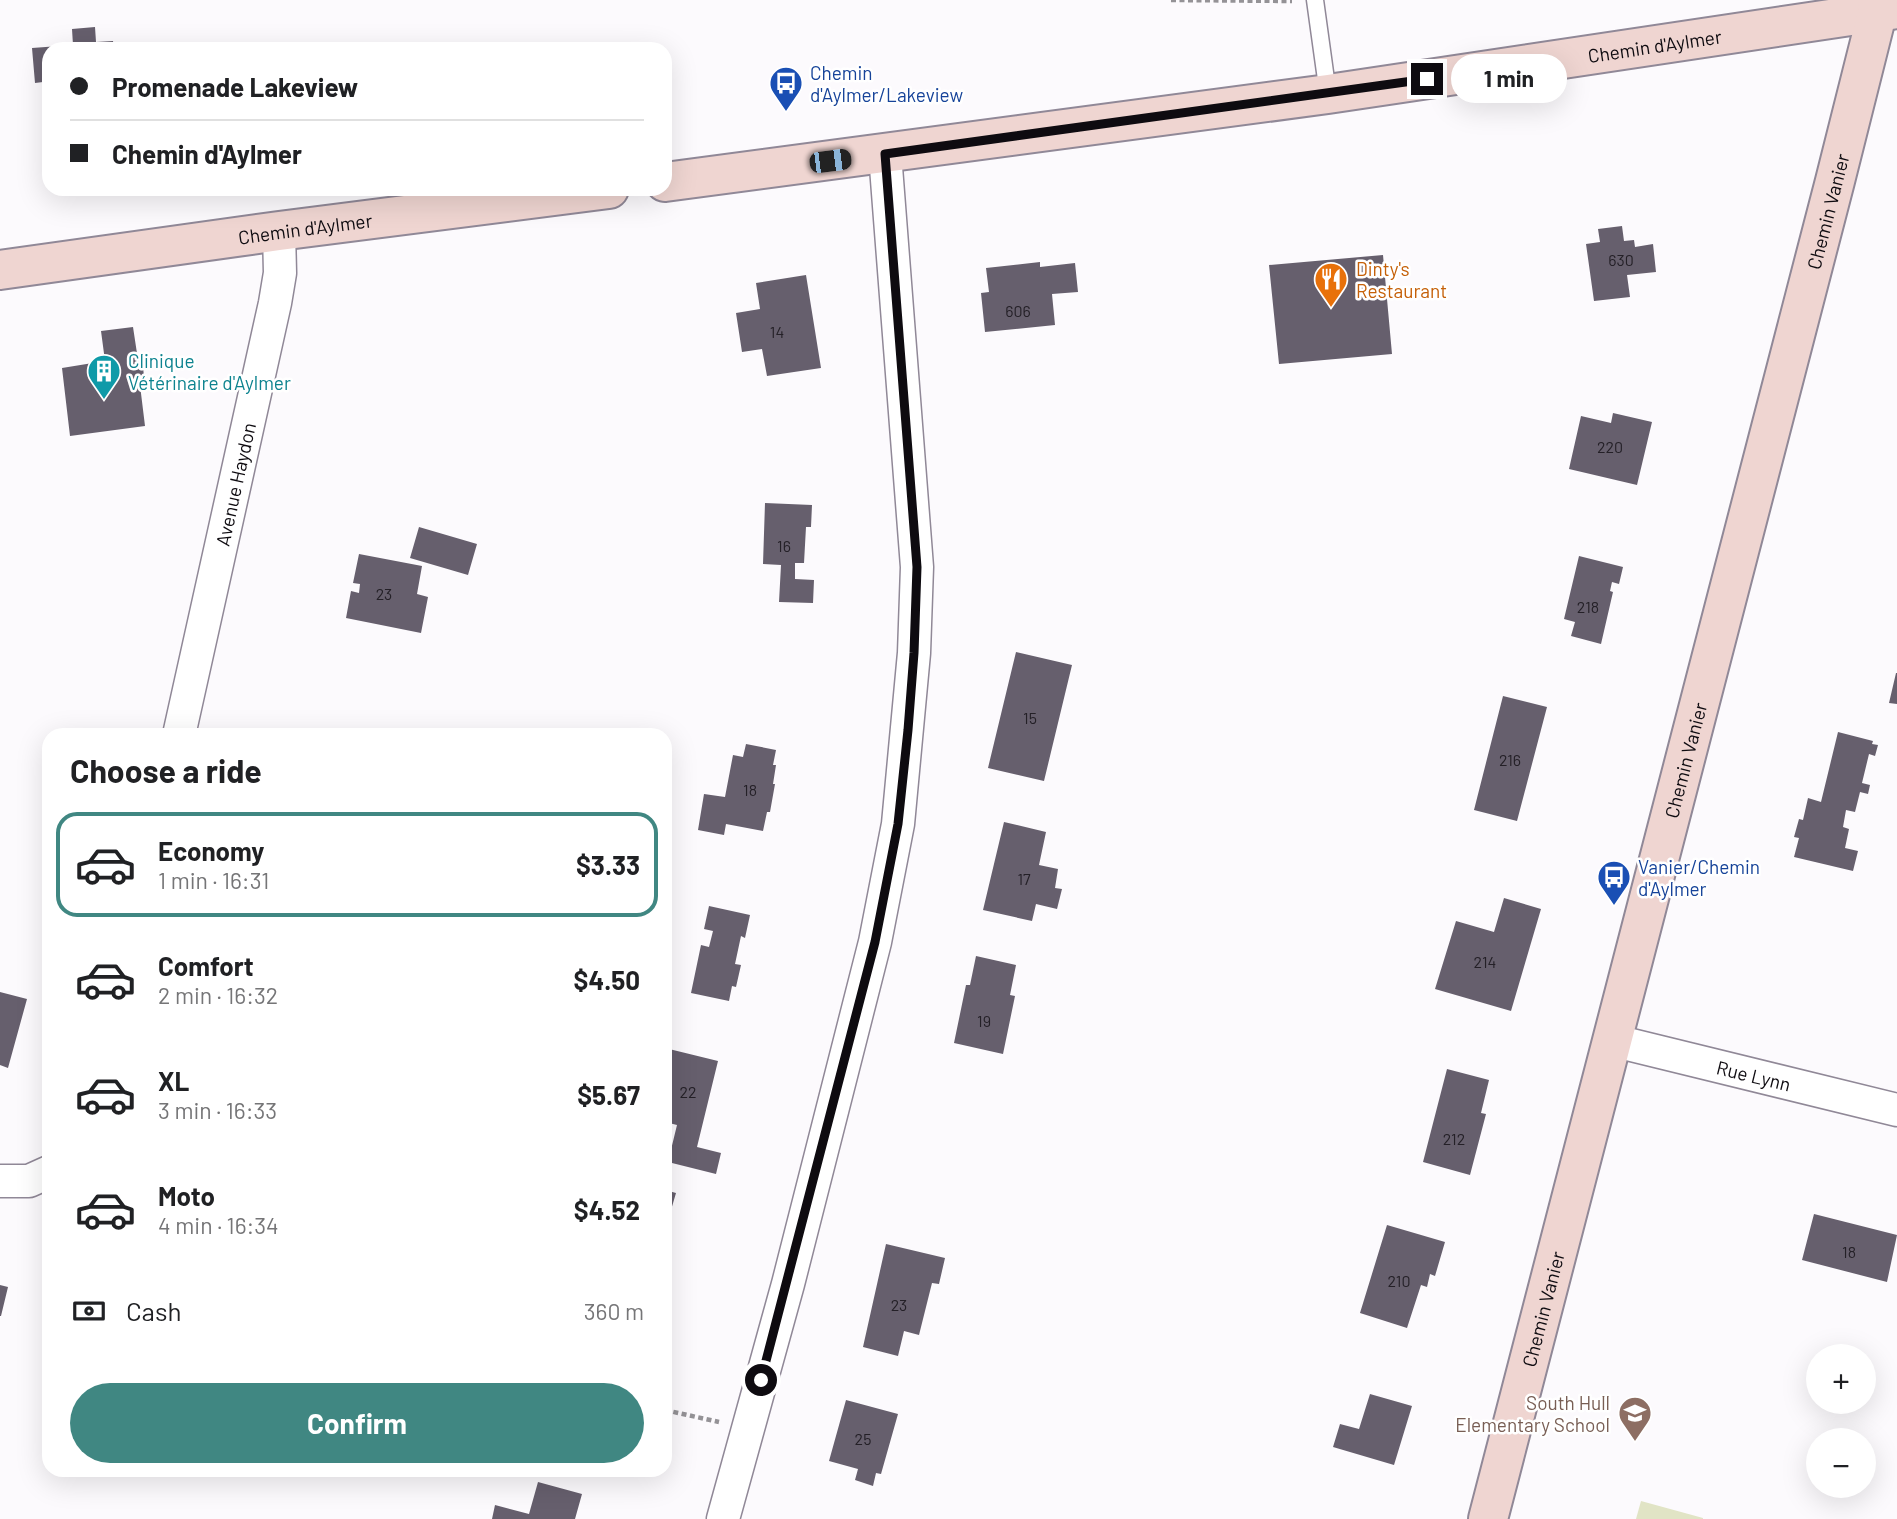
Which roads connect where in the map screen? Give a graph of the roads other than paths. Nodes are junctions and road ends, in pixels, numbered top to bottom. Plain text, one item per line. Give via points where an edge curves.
1 (1314, 1) edge
2 (1884, 6) edge
3 (1328, 94) junction
4 (885, 154) junction
5 (672, 181) edge
6 (554, 196) edge
7 (279, 231) junction
8 (0, 270) edge
9 (181, 728) edge
10 (1611, 1040) junction
11 (1897, 1110) edge
12 (42, 1175) edge
13 (0, 1181) edge
14 (723, 1519) edge
15 (1488, 1519) edge

1 - 3 lane
2 - 3 main road, Chemin d'Aylmer
2 - 10 main road, Chemin Vanier
3 - 4 main road, Chemin d'Aylmer
4 - 5 main road, Chemin d'Aylmer
4 - 14 street via 917,567 898,824 875,942
6 - 7 main road, Chemin d'Aylmer
7 - 8 main road, Chemin d'Aylmer
7 - 9 street, Avenue Haydon via 275,303
10 - 11 street, Rue Lynn
10 - 15 main road, Chemin Vanier
12 - 13 street via 29,1181

